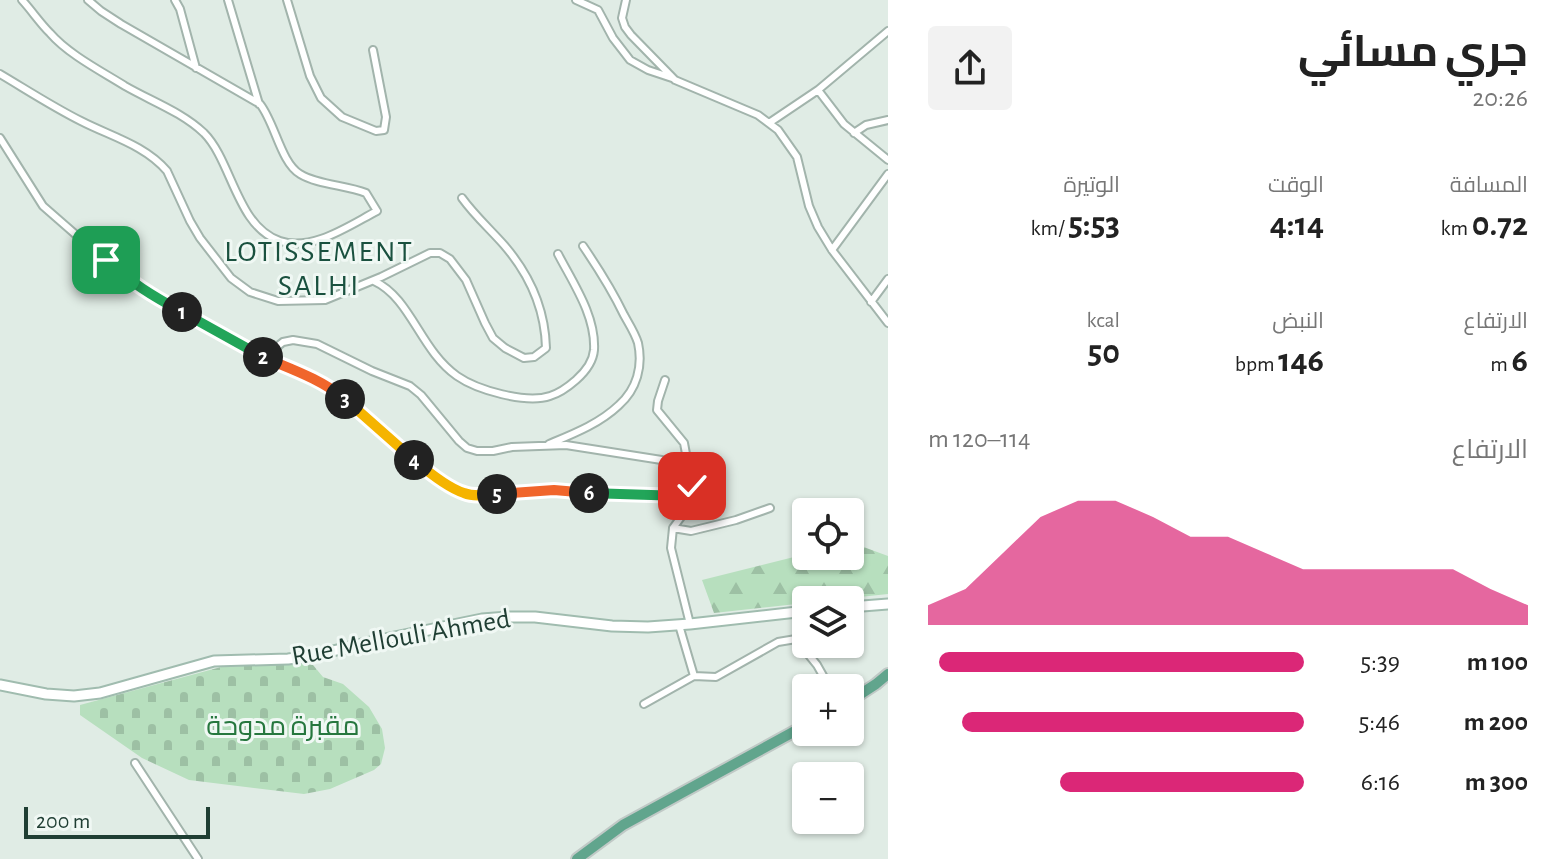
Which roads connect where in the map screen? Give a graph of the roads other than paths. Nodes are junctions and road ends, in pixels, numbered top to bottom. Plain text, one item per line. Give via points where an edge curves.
1 (22, 0) edge
2 (88, 0) edge
3 (175, 0) edge
4 (228, 0) edge
5 (287, 0) edge
6 (576, 0) edge
7 (626, 0) edge
8 (888, 31) edge
9 (373, 50) dead end
10 (196, 68) junction
11 (0, 74) edge
12 (675, 80) junction
13 (818, 90) junction
14 (260, 104) junction
15 (888, 120) edge
16 (769, 123) junction
17 (854, 133) junction
18 (0, 138) edge
19 (888, 160) edge
20 (888, 174) edge
21 (462, 198) dead end
22 (583, 246) dead end
23 (832, 250) junction
24 (558, 254) dead end
25 (888, 279) edge
26 (373, 281) junction
27 (871, 302) junction
28 (887, 321) edge
29 (264, 357) junction
30 (665, 380) dead end
31 (546, 446) junction
32 (687, 464) junction
33 (693, 496) junction
34 (770, 508) dead end
35 (673, 528) junction
36 (888, 604) edge
37 (864, 606) edge
38 (792, 612) edge
39 (684, 624) junction
40 (822, 674) edge
41 (888, 675) edge
42 (694, 676) junction
43 (0, 685) edge
44 (864, 691) edge
45 (644, 704) dead end
46 (792, 733) edge
47 (135, 763) dead end
48 (198, 859) edge
49 (577, 859) edge

1 - 14 street via 71,51 205,134 243,205 276,240 324,239 377,211 362,191 294,170
2 - 10 street
3 - 10 street
4 - 14 street
5 - 9 street via 321,98 342,117 381,131 386,117
6 - 12 street via 598,10 630,60
7 - 12 street via 625,27
8 - 13 street
10 - 14 street
11 - 26 street via 161,164 200,238 231,278 250,292 278,301 315,301
12 - 16 street
13 - 16 street
13 - 17 street
15 - 17 street
16 - 23 street via 797,157 809,206
17 - 19 street
18 - 29 street via 43,206 130,282
20 - 23 street
21 - 26 street via 504,245 536,293 546,338 540,354 524,358 493,338 466,280 445,255 430,253
22 - 31 street via 613,290 637,340 638,377 611,412
23 - 27 street
24 - 26 street via 591,323 593,354 582,374 547,397 488,390 457,376 432,353 390,290
25 - 27 street
27 - 28 street
29 - 31 street via 293,340 317,344 410,386 467,448
29 - 33 street via 334,390 423,468 464,493 554,490
30 - 32 street via 657,410 684,443
31 - 32 street
32 - 33 street
33 - 35 street
34 - 35 street via 691,531
35 - 39 street via 671,548
36 - 37 street
38 - 39 street, Rue Mellouli Ahmed
39 - 42 street
39 - 43 street, Rue Mellouli Ahmed via 612,626 508,617 312,656 214,661 100,693 46,694
40 - 42 street via 796,639 778,642 716,677
41 - 44 main road
42 - 45 street
46 - 49 main road via 623,825
47 - 48 street

